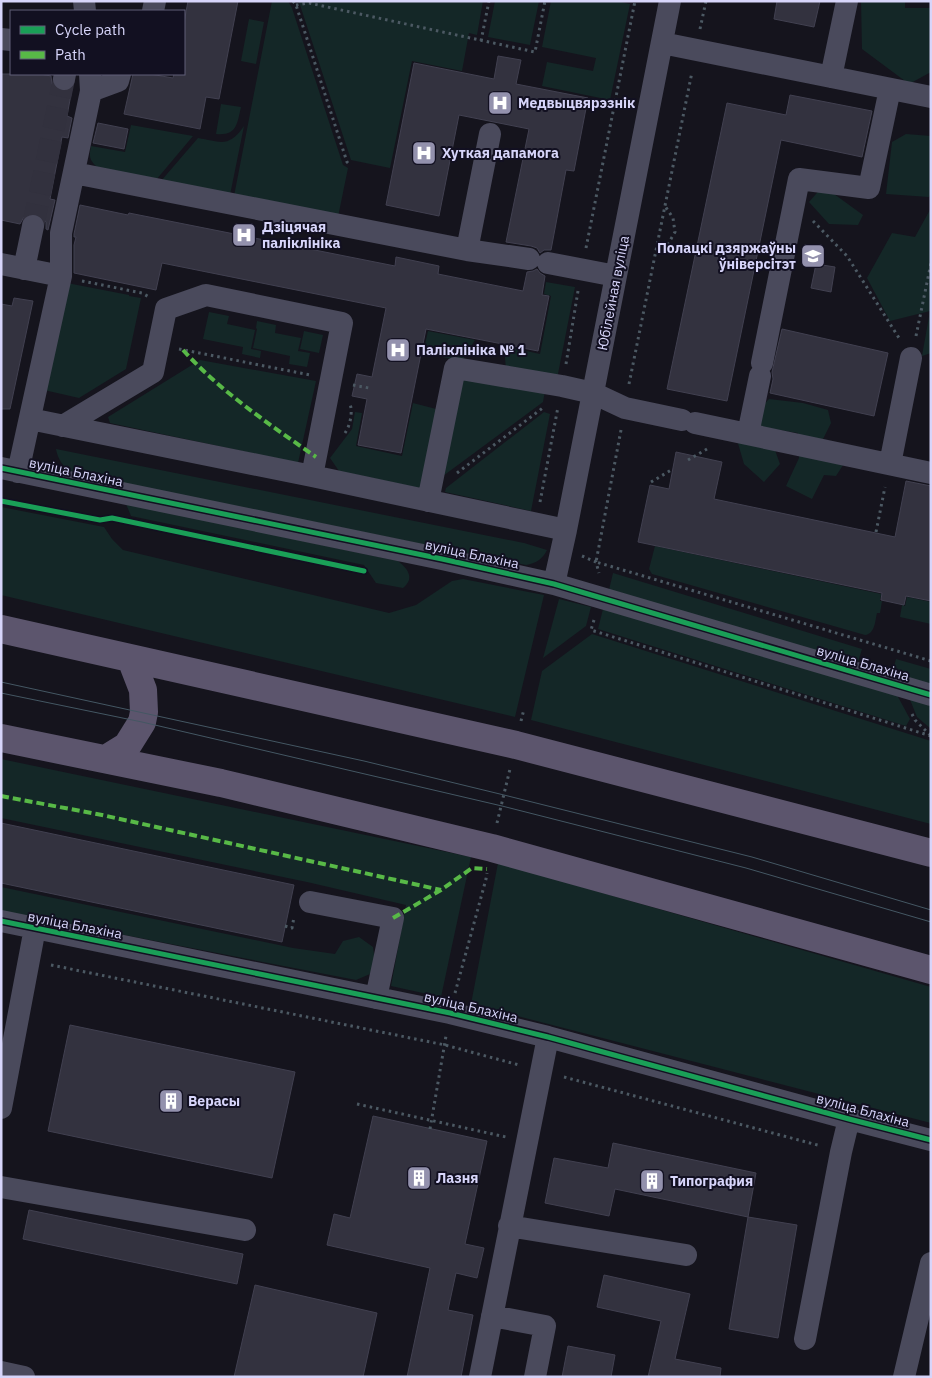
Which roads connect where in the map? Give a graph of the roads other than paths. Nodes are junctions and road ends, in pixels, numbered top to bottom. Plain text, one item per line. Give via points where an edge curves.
1 (847, 1) edge
2 (666, 2) edge
3 (662, 43) junction
4 (120, 75) edge
5 (831, 77) junction
6 (91, 82) edge
7 (890, 89) junction
8 (931, 97) edge
9 (490, 134) dead end
10 (74, 173) junction
11 (33, 226) tunnel mouth
12 (467, 250) junction
13 (1, 264) edge
14 (24, 269) junction
15 (60, 276) junction
16 (616, 276) junction
17 (912, 358) road end
18 (593, 393) junction
19 (30, 419) junction
20 (63, 426) junction
21 (748, 434) junction
22 (890, 464) junction
23 (10, 470) edge
24 (931, 473) edge
25 (312, 476) junction
26 (428, 497) junction
27 (566, 530) junction
28 (554, 584) junction
29 (1, 629) edge
30 (131, 659) junction
31 (931, 695) edge
32 (1, 738) edge
33 (106, 759) junction
34 (931, 853) edge
35 (310, 902) dead end
36 (1, 921) edge
37 (35, 928) junction
38 (931, 970) edge
39 (376, 998) junction
40 (548, 1037) junction
41 (1, 1108) edge
42 (849, 1119) junction
43 (931, 1140) edge
44 (1, 1187) edge
45 (510, 1226) junction
46 (245, 1230) dead end
47 (686, 1255) dead end
48 (931, 1263) edge
49 (492, 1316) junction
50 (805, 1339) dead end
51 (921, 1342) edge
52 (1, 1372) edge
53 (24, 1377) edge
54 (480, 1377) edge
55 (536, 1377) edge
56 (904, 1377) edge

1 - 5 street
2 - 3 street, Юбілейная вуліца
3 - 5 street
3 - 16 street, Юбілейная вуліца
4 - 6 street via 118,81
5 - 7 street
6 - 10 street
7 - 8 street
7 - 21 street via 869,188 799,179
9 - 12 street
10 - 12 street
10 - 15 street via 61,232
11 - 14 street
12 - 16 street
13 - 14 street
14 - 15 street
15 - 19 street
16 - 18 street, Юбілейная вуліца
17 - 22 street
18 - 21 street via 625,408
18 - 26 street via 456,368
18 - 27 street, Юбілейная вуліца
19 - 20 street
19 - 23 street
20 - 25 street
20 - 25 street via 153,372 166,308 206,295 342,323 340,382
21 - 22 street
22 - 24 street
23 - 28 street, вуліца Блахіна
25 - 26 street
26 - 27 street
27 - 28 street, Юбілейная вуліца
28 - 31 street, вуліца Блахіна
29 - 30 main road
30 - 33 main road via 143,690 142,722 127,746
30 - 34 main road via 516,745
32 - 33 main road
33 - 38 main road via 492,848
35 - 39 street via 393,918
36 - 37 street, вуліца Блахіна
37 - 39 street, вуліца Блахіна
37 - 41 street
39 - 40 street, вуліца Блахіна
40 - 42 street, вуліца Блахіна
40 - 45 street
42 - 43 street, вуліца Блахіна
42 - 50 street
44 - 46 street
45 - 47 street
45 - 49 street
48 - 51 street
49 - 54 street
49 - 55 street via 545,1326
51 - 56 street
52 - 53 street

